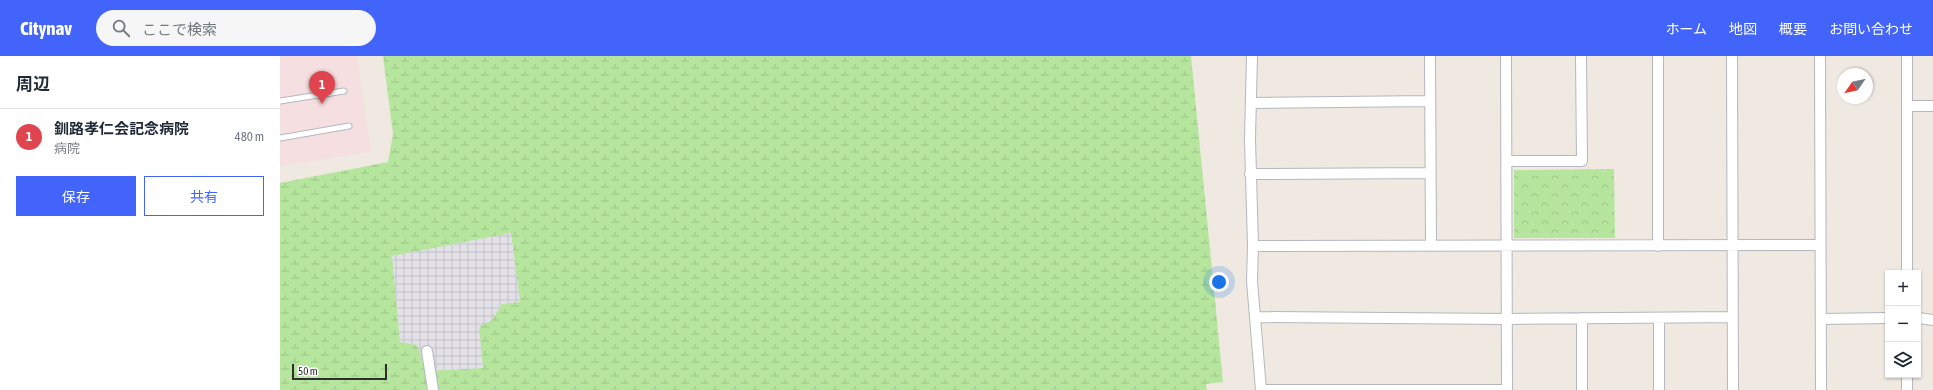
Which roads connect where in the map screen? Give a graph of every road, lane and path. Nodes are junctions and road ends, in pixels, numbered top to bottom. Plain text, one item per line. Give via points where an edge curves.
1 (1252, 56) edge
2 (1430, 56) edge
3 (1506, 56) edge
4 (1581, 56) edge
5 (1658, 56) edge
6 (1732, 56) edge
7 (1820, 56) edge
8 (1907, 56) edge
9 (344, 90) dead end
10 (280, 101) edge
11 (1430, 101) junction
12 (1251, 103) junction
13 (1908, 106) junction
14 (1933, 106) edge
15 (349, 126) dead end
16 (280, 138) edge
17 (1507, 161) junction
18 (1430, 173) junction
19 (1250, 174) junction
20 (1820, 245) junction
21 (1253, 246) junction
22 (1431, 246) junction
23 (1506, 246) junction
24 (1658, 246) junction
25 (1733, 246) junction
26 (1908, 270) edge
27 (1255, 317) junction
28 (1733, 317) junction
29 (1582, 318) junction
30 (1659, 318) junction
31 (1885, 318) edge
32 (1921, 318) edge
33 (1506, 319) junction
34 (1821, 319) junction
35 (1933, 320) edge
36 (427, 351) dead end
37 (1907, 378) edge
38 (433, 390) edge
39 (1261, 390) edge
40 (1508, 390) edge
41 (1582, 390) edge
42 (1659, 390) edge
43 (1733, 390) edge
44 (1821, 390) edge
45 (1907, 390) edge

1 - 12 street
2 - 11 street
3 - 17 street
4 - 17 street via 1582,161
5 - 24 street
6 - 25 street
7 - 20 street
8 - 13 street
9 - 10 lane
11 - 12 street
11 - 18 street
12 - 19 street
13 - 14 street
13 - 26 street
15 - 16 lane
17 - 23 street
18 - 19 street
18 - 22 street
19 - 21 street
20 - 25 street
20 - 34 street
21 - 22 street
21 - 27 street
22 - 23 street
23 - 24 street
23 - 33 street
24 - 25 street
25 - 28 street
27 - 33 street
27 - 39 street
28 - 30 street
28 - 43 street
29 - 30 street
29 - 33 street
29 - 41 street
30 - 42 street
31 - 34 street
32 - 35 street
33 - 40 street
34 - 44 street
36 - 38 street
37 - 45 street
39 - 40 street

